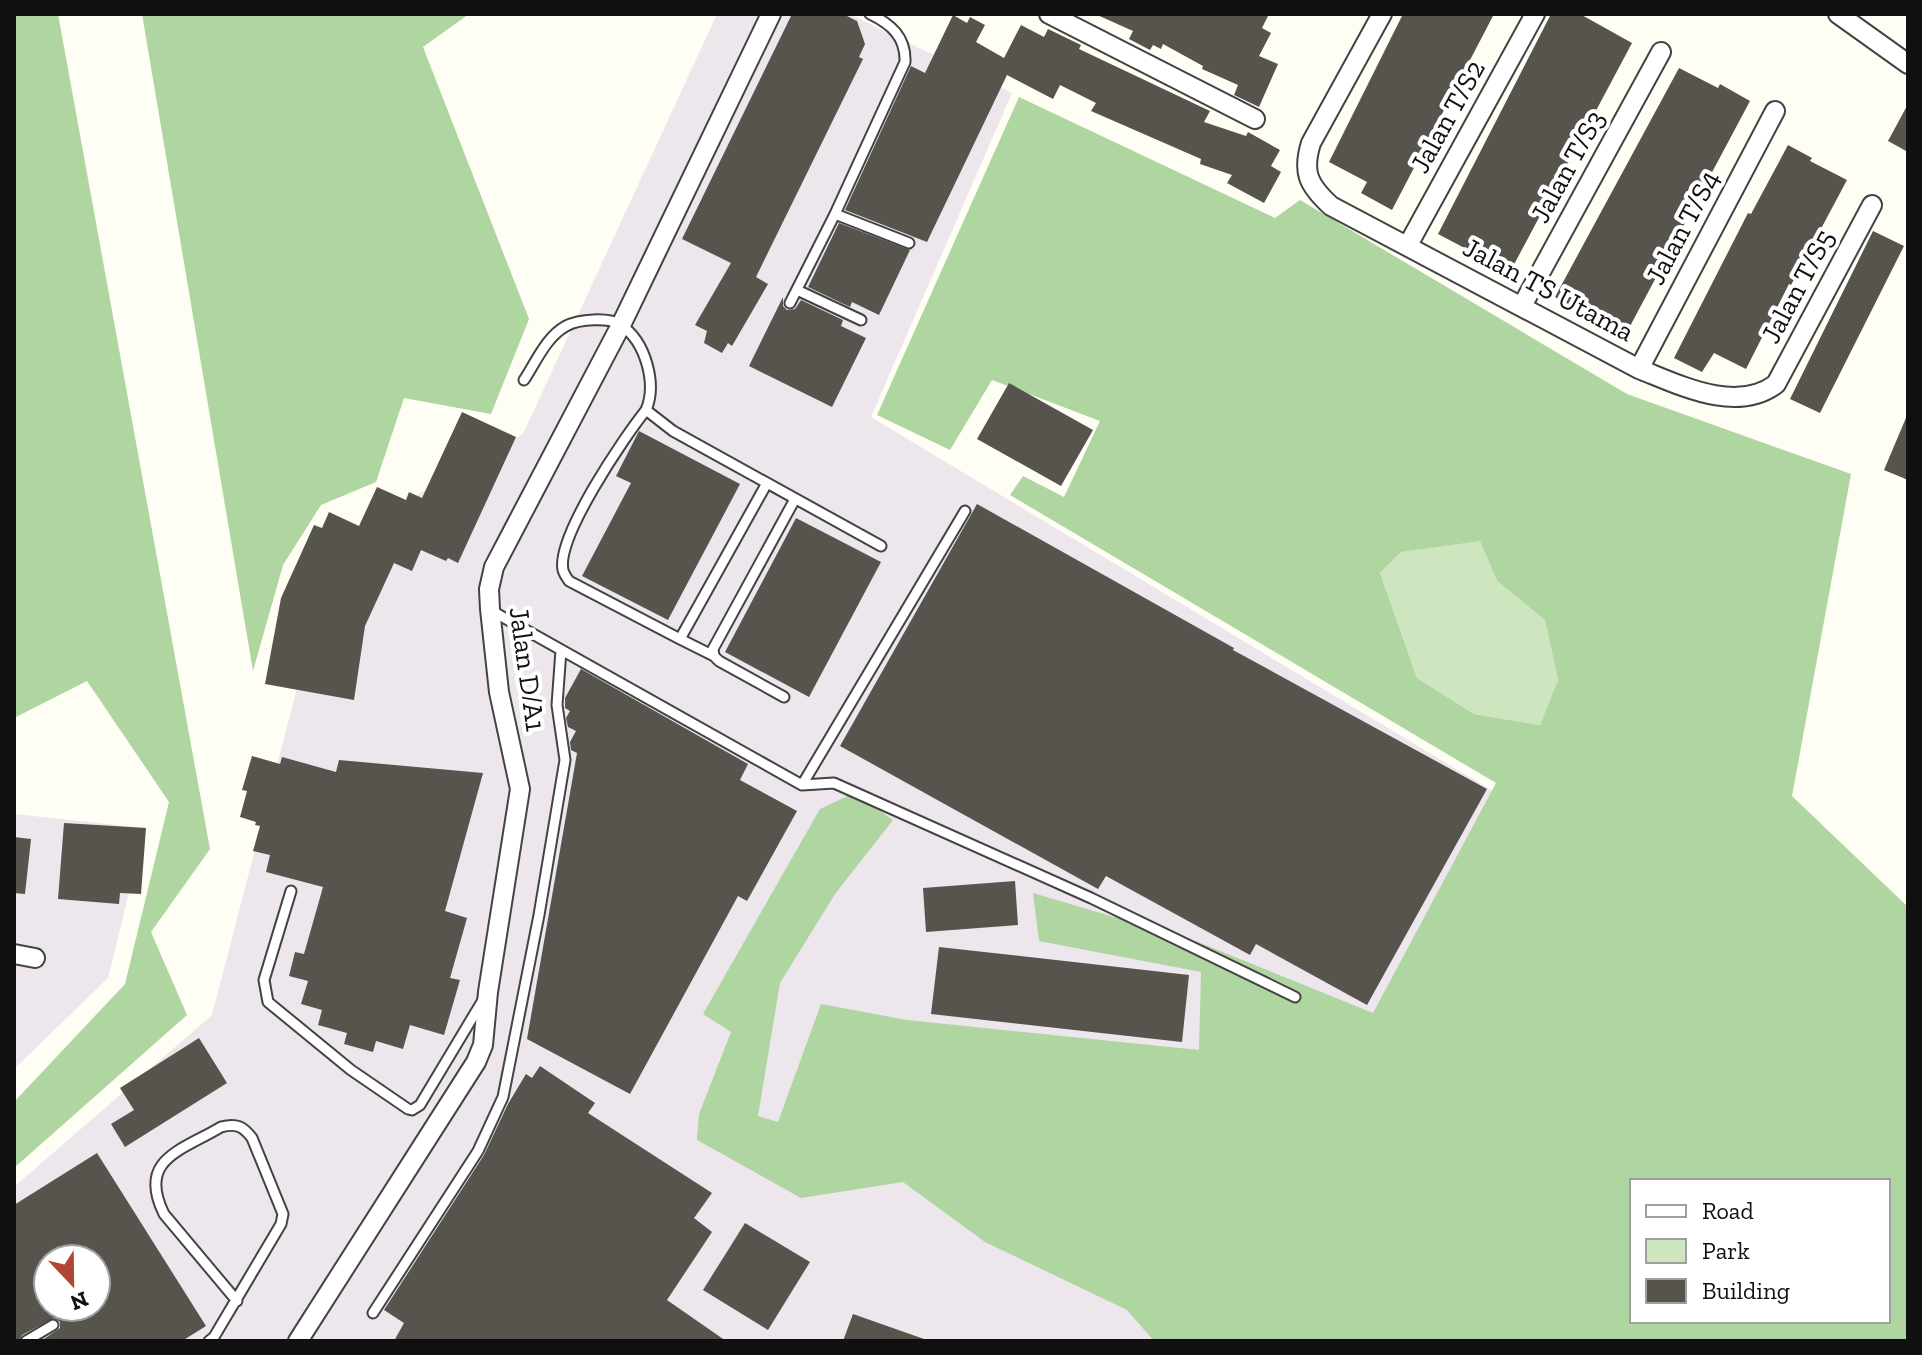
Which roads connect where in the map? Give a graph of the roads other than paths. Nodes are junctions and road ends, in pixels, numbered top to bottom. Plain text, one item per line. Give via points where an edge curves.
1 (771, 14) edge
2 (870, 14) edge
3 (1049, 14) edge
4 (1382, 14) edge
5 (1535, 14) edge
6 (1838, 14) edge
7 (1661, 52) dead end
8 (1908, 64) edge
9 (1775, 111) dead end
10 (1255, 119) dead end
11 (1872, 205) dead end
12 (835, 214) junction
13 (909, 243) dead end
14 (1408, 245) junction
15 (797, 290) junction
16 (790, 303) dead end
17 (1522, 306) junction
18 (861, 320) dead end
19 (621, 325) junction
20 (1639, 369) junction
21 (524, 380) dead end
22 (1767, 391) joint
23 (646, 410) junction
24 (767, 483) junction
25 (795, 499) junction
26 (965, 511) dead end
27 (881, 546) dead end
28 (490, 609) junction
29 (680, 639) junction
30 (561, 650) junction
31 (714, 656) junction
32 (784, 697) dead end
33 (802, 785) junction
34 (291, 891) dead end
35 (14, 954) edge
36 (35, 958) dead end
37 (488, 992) junction
38 (1295, 997) dead end
39 (237, 1301) junction
40 (373, 1313) dead end
41 (53, 1325) dead end
42 (26, 1341) edge
43 (209, 1341) edge
44 (298, 1341) edge

1 - 19 street, Jalan D/A1
2 - 12 lane via 885,21 902,40 905,62
3 - 10 street
4 - 14 street, Jalan TS Utama via 1305,163 1317,193 1331,206
5 - 14 street, Jalan T/S2
6 - 8 street
7 - 17 street, Jalan T/S3
9 - 20 street, Jalan T/S4
11 - 22 street, Jalan T/S5 via 1782,374
12 - 13 lane
12 - 15 lane
14 - 17 street, Jalan TS Utama
15 - 16 lane
15 - 18 lane
17 - 20 street, Jalan TS Utama
19 - 21 lane via 602,320 567,325 548,341
19 - 23 lane via 646,362 652,385
19 - 28 street, Jalan D/A1 via 494,567
20 - 22 street, Jalan TS Utama via 1721,396 1740,398
23 - 24 lane via 673,431
23 - 29 lane via 613,454 575,523 563,571 569,581
24 - 25 lane
24 - 29 lane
25 - 27 lane
25 - 31 lane via 715,640
26 - 33 lane
28 - 30 lane
28 - 37 street, Jalan D/A1 via 499,692 520,789
29 - 31 lane
30 - 33 lane
30 - 40 lane via 557,705 565,760 503,1097 478,1151
31 - 32 lane
33 - 38 lane via 834,783
34 - 37 lane via 264,980 268,1002 408,1109 420,1105
35 - 36 street
37 - 44 street, Jalan D/A1 via 483,1045 476,1062
39 - 39 lane via 283,1214 252,1138 231,1125 164,1161 154,1185 164,1214
39 - 43 lane
41 - 42 lane

